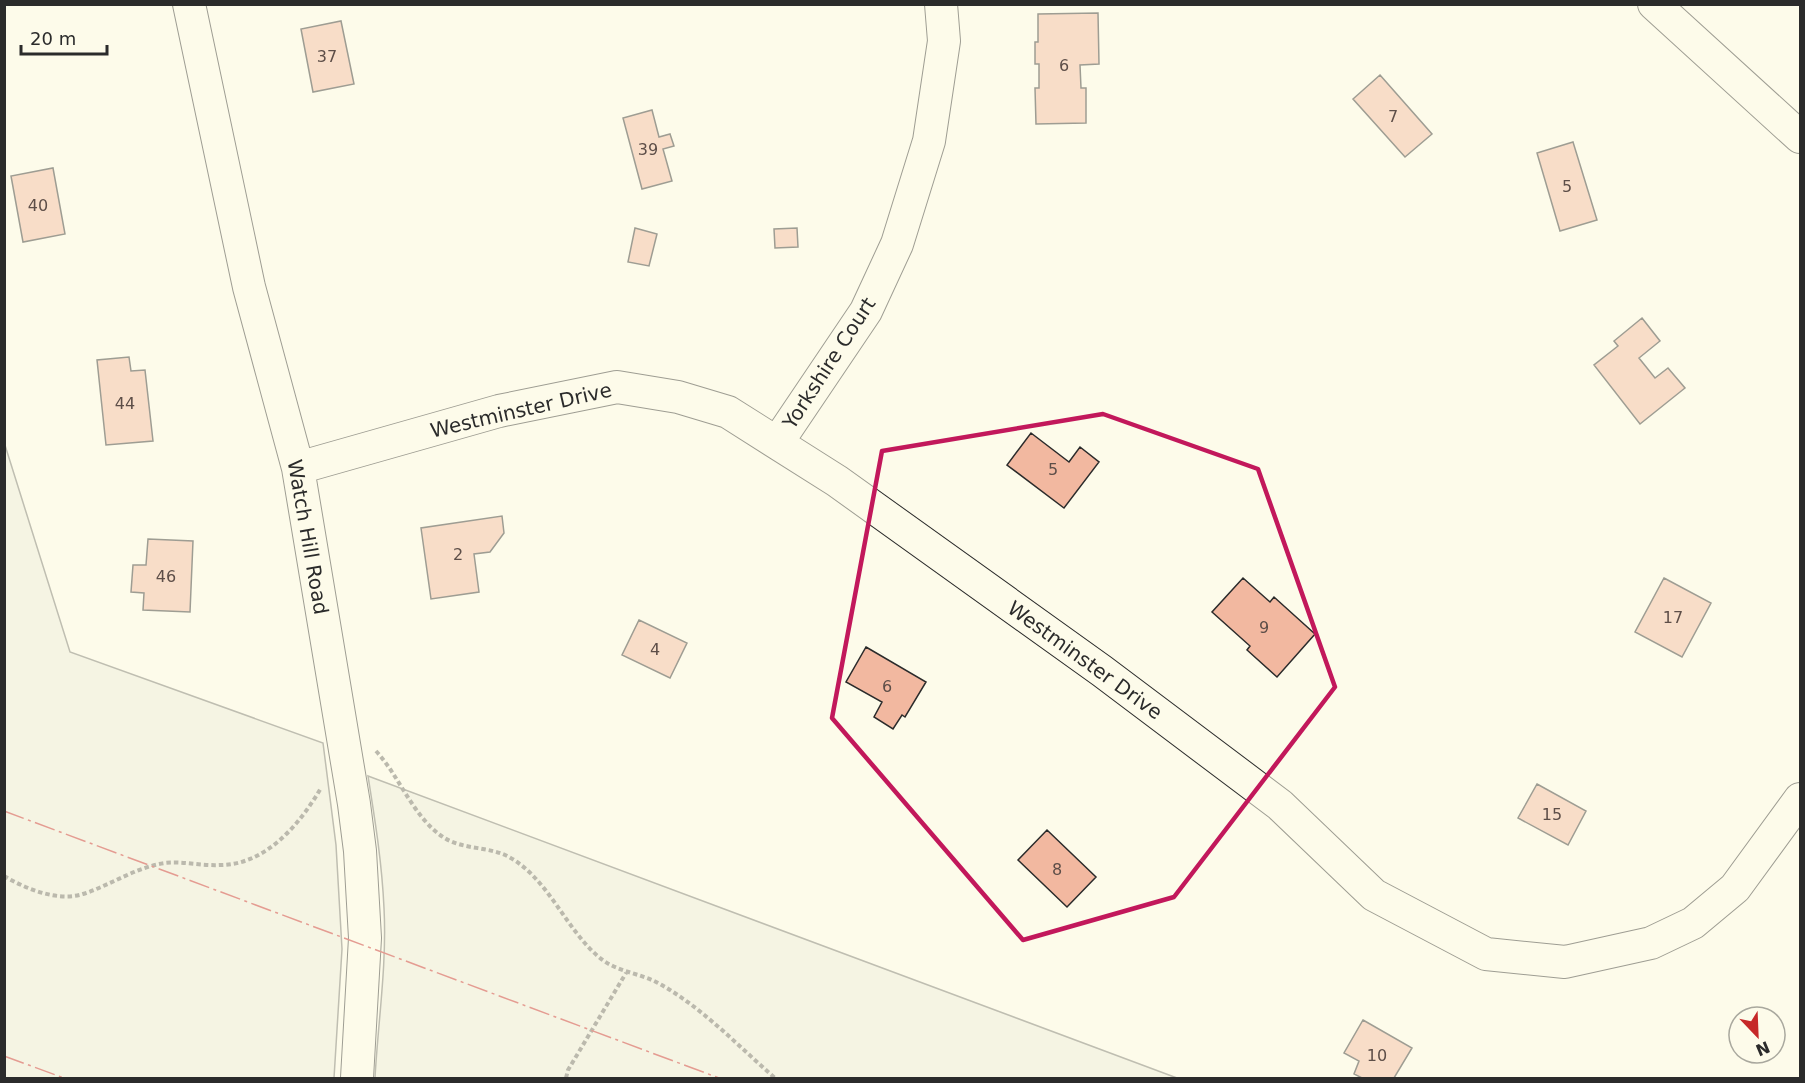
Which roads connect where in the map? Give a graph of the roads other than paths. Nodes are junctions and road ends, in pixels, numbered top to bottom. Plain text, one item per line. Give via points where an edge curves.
1 (189, 4) edge
2 (941, 4) edge
3 (1654, 4) edge
4 (1800, 137) edge
5 (777, 443) junction
6 (297, 468) junction
7 (1800, 799) edge
8 (357, 1078) edge

1 - 6 street, Watch Hill Road via 249,288
2 - 5 street, Yorkshire Court via 944,41 929,141 897,244 866,311
3 - 4 street
5 - 6 street, Westminster Drive via 728,412 678,397 617,387 499,411
5 - 7 street, Westminster Drive via 837,481 1102,671 1280,805 1374,895 1486,954 1565,962 1651,943 1693,923 1735,888
6 - 8 street, Watch Hill Road via 360,851 365,963

